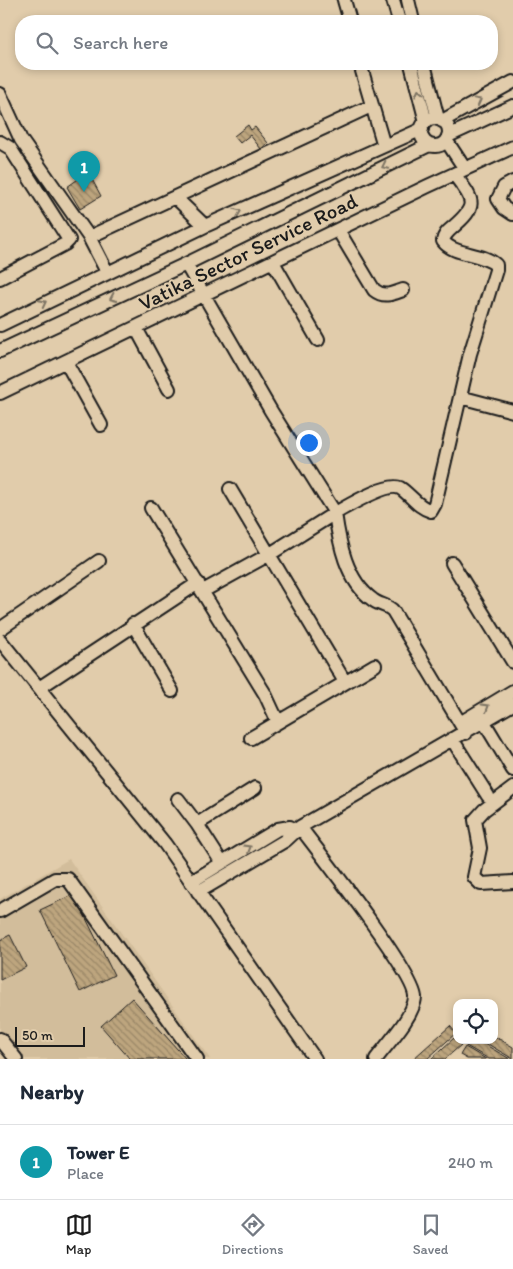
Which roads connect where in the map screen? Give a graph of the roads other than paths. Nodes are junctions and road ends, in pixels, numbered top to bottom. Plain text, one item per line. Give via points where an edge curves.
1 (344, 0) edge
2 (393, 0) edge
3 (408, 0) edge
4 (348, 15) edge
5 (397, 15) edge
6 (412, 15) edge
7 (362, 70) edge
8 (413, 70) edge
9 (425, 70) edge
10 (513, 82) edge
11 (1, 100) edge
12 (371, 106) junction
13 (513, 106) edge
14 (432, 123) junction
15 (447, 138) junction
16 (0, 142) edge
17 (429, 145) junction
18 (384, 146) junction
19 (513, 147) edge
20 (460, 172) junction
21 (513, 182) edge
22 (176, 198) junction
23 (513, 214) edge
24 (205, 226) junction
25 (338, 230) junction
26 (90, 237) junction
27 (273, 262) junction
28 (186, 264) junction
29 (107, 272) junction
30 (0, 278) edge
31 (402, 290) dead end
32 (204, 295) junction
33 (0, 325) edge
34 (136, 328) junction
35 (318, 340) dead end
36 (0, 351) edge
37 (66, 362) junction
38 (169, 389) dead end
39 (0, 393) edge
40 (460, 397) junction
41 (513, 411) edge
42 (100, 425) dead end
43 (230, 489) dead end
44 (151, 508) dead end
45 (335, 512) junction
46 (270, 554) junction
47 (99, 561) dead end
48 (452, 563) dead end
49 (201, 587) junction
50 (133, 624) junction
51 (0, 629) edge
52 (0, 640) edge
53 (513, 662) edge
54 (375, 665) dead end
55 (345, 682) junction
56 (39, 688) junction
57 (172, 691) dead end
58 (513, 691) edge
59 (513, 704) edge
60 (278, 722) junction
61 (484, 722) junction
62 (463, 728) junction
63 (251, 738) dead end
64 (452, 739) junction
65 (513, 770) edge
66 (255, 788) dead end
67 (513, 788) edge
68 (488, 796) dead end
69 (178, 799) dead end
70 (197, 824) junction
71 (297, 829) junction
72 (222, 863) junction
73 (513, 882) edge
74 (195, 887) junction
75 (0, 911) edge
76 (0, 1039) edge
77 (0, 1054) edge
78 (8, 1059) edge
79 (16, 1059) edge
80 (197, 1059) edge
81 (315, 1059) edge
82 (376, 1059) edge

1 - 4 street
2 - 5 street
3 - 6 street
7 - 12 street
14 -> 8 street
9 - 14 street
14 -> 10 street
11 - 26 street via 21,140
12 - 18 street
12 - 22 street
13 - 15 street
14 - 15 street via 448,127
14 - 17 street via 422,138
14 - 18 street
15 - 17 street via 437,146
15 - 20 street
16 - 30 street via 10,148 69,240
17 -> 28 street
24 -> 18 street
19 - 20 street, Vatika Sector Service Road
20 - 25 street, Vatika Sector Service Road
20 - 40 street via 472,205 443,241 450,247 496,265
21 - 23 street via 504,187 498,199
22 - 24 street
22 - 26 street
24 - 29 street
25 - 27 street, Vatika Sector Service Road
25 - 31 street via 374,290 383,295
26 - 29 street
27 - 32 street, Vatika Sector Service Road
27 - 35 street
28 - 32 street
28 -> 36 street
33 -> 29 street
32 - 34 street, Vatika Sector Service Road
32 - 45 street via 271,411
34 - 37 street, Vatika Sector Service Road
34 - 38 street
37 - 39 street, Vatika Sector Service Road
37 - 42 street
40 - 41 street
40 - 45 street via 431,511 422,509 399,488 387,487
43 - 46 street
44 - 49 street
45 - 46 street
45 - 62 street via 343,553 354,578 373,600 393,611
46 - 49 street
46 - 55 street
47 - 51 street
48 - 53 street
49 - 50 street
49 - 60 street via 265,694
50 - 56 street
50 - 57 street
52 - 56 street
54 - 55 street
55 - 60 street
56 - 74 street via 165,844
62 -> 58 street
59 - 61 street
60 - 63 street
61 - 62 street
61 - 65 street
62 - 64 street
64 - 68 street
64 - 71 street
66 - 70 street
67 - 73 street via 475,820 480,848 474,877 481,884
69 - 70 street
70 - 72 street
72 -> 71 street via 278,829
71 - 74 street via 286,840
71 - 82 street via 379,934 415,992 412,1010
72 - 74 street
74 - 81 street
75 - 80 street via 54,879 68,880
76 - 79 street
77 - 78 street

